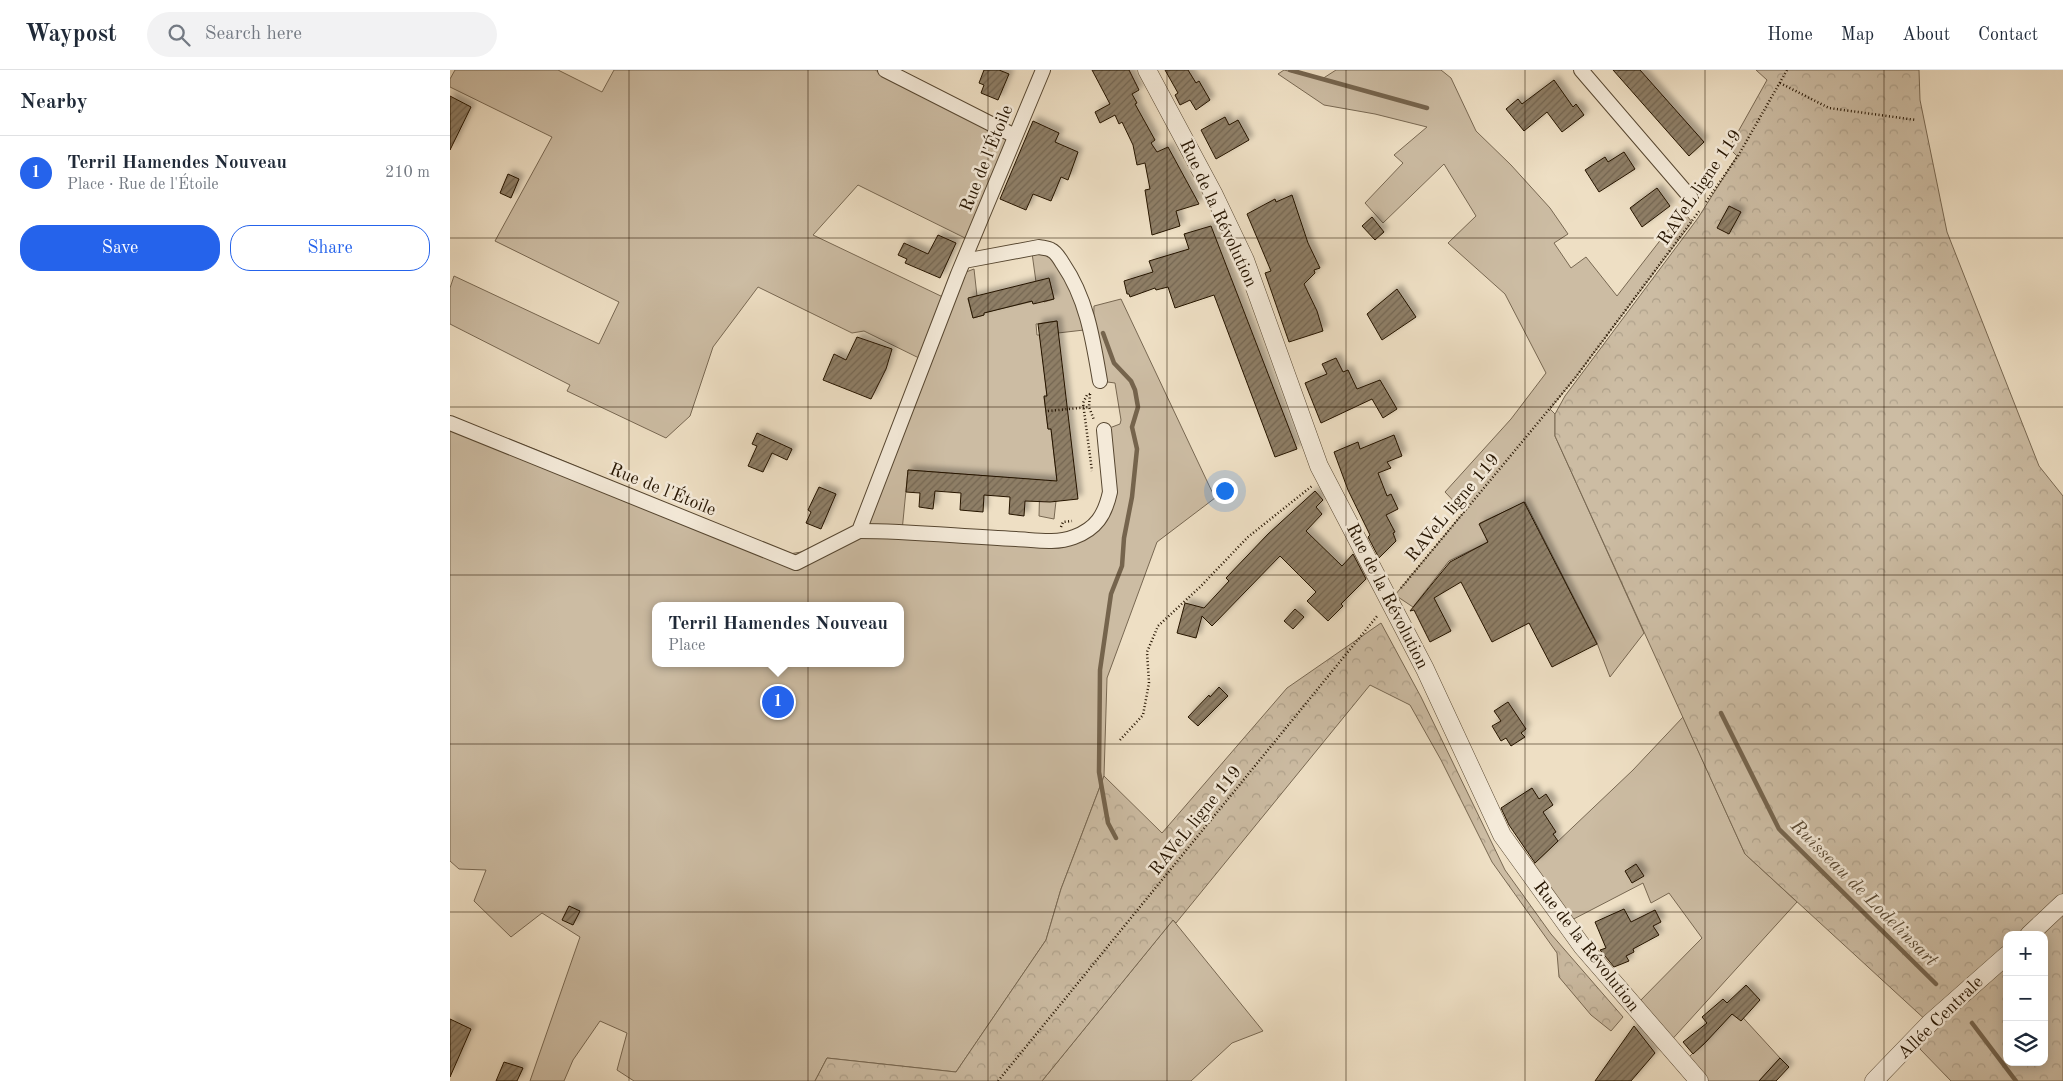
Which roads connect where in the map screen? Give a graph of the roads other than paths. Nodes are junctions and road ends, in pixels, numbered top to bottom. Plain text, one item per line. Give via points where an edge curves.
1 (885, 70) edge
2 (1044, 70) edge
3 (1147, 70) edge
4 (1581, 70) edge
5 (1015, 136) junction
6 (1691, 198) dead end
7 (964, 261) junction
8 (1100, 381) road end
9 (450, 424) edge
10 (1104, 430) road end
11 (859, 530) junction
12 (2063, 903) edge
13 (2033, 931) edge
14 (2003, 959) edge
15 (1699, 1081) edge
16 (1874, 1081) edge

1 - 5 street
2 - 5 street, Rue de l'Étoile
3 - 15 street, Rue de la Révolution via 1245,260 1319,466 1426,669 1502,835 1582,946
4 - 6 street
5 - 7 street, Rue de l'Étoile
7 - 8 street via 1039,247 1051,250 1069,272 1082,300
7 - 11 street, Rue de l'Étoile
9 - 11 street, Rue de l'Étoile via 796,563
10 - 11 street, Rue de l'Étoile via 1110,492 1098,524 1073,538 1057,541
12 - 13 street
14 - 16 street, Allée Centrale via 1930,1023

